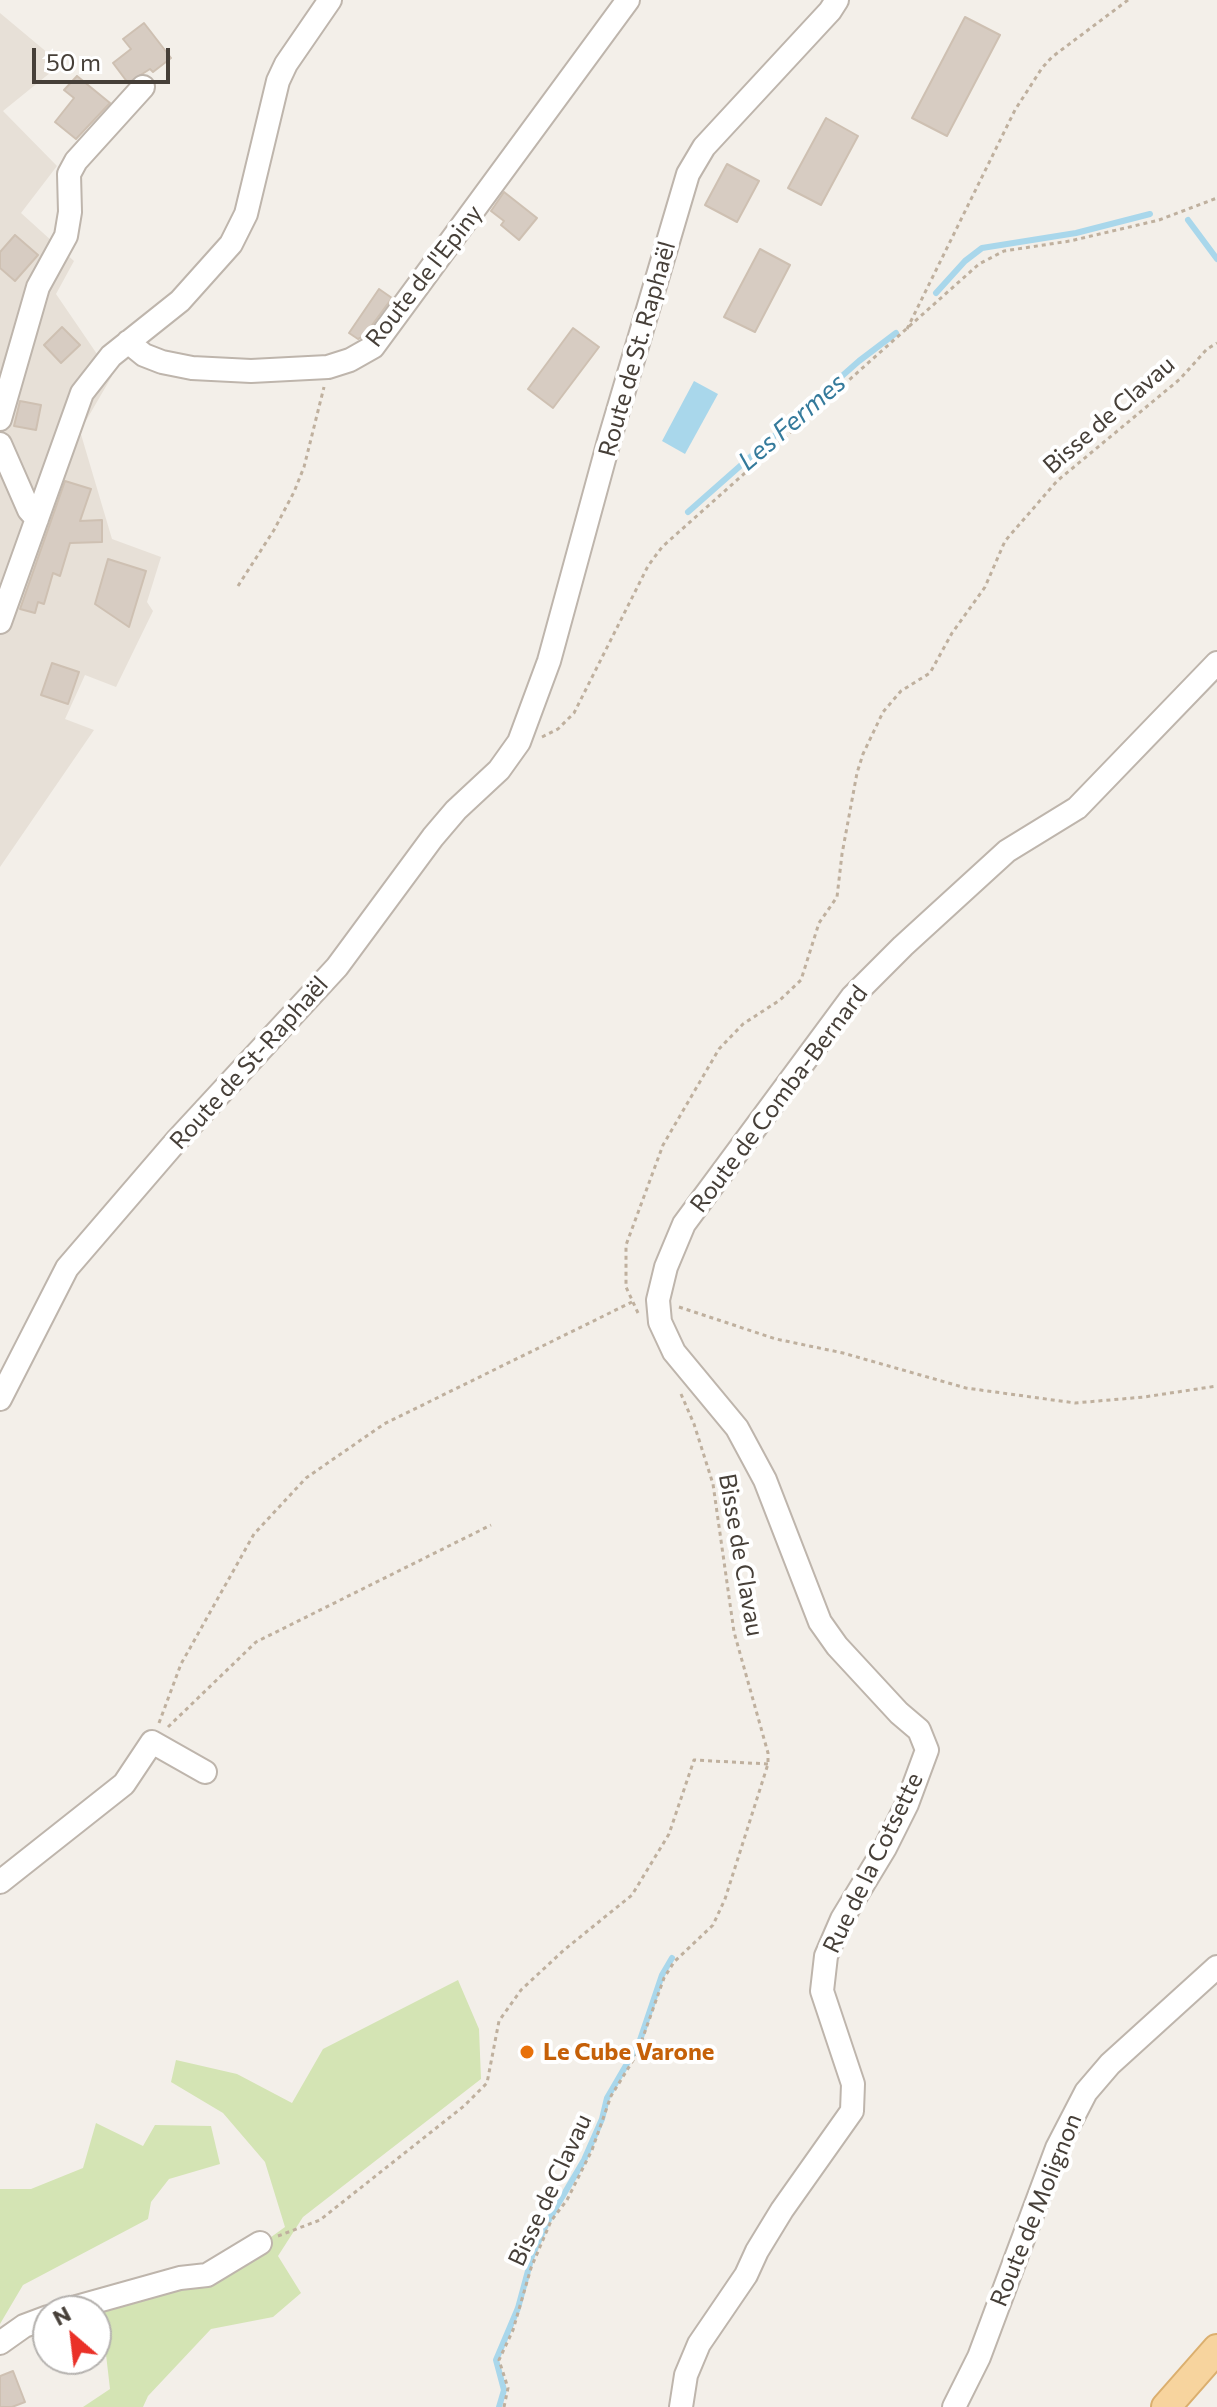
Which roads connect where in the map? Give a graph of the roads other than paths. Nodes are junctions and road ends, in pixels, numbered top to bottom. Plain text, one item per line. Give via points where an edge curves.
1 (330, 0) edge
2 (628, 0) edge
3 (837, 0) edge
4 (143, 87) dead end
5 (128, 342) junction
6 (0, 419) edge
7 (0, 444) edge
8 (37, 519) junction
9 (0, 622) edge
10 (1217, 663) edge
11 (519, 742) joint
12 (658, 1300) joint
13 (0, 1399) edge
14 (205, 1772) dead end
15 (0, 1882) edge
16 (1217, 1967) edge
17 (260, 2243) road end
18 (112, 2297) edge
19 (32, 2323) edge
20 (0, 2343) edge
21 (1217, 2349) edge
22 (681, 2407) edge
23 (954, 2407) edge
24 (1166, 2407) edge

1 - 5 street via 278,81 246,214 231,244 180,301
2 - 5 street, Route de l'Epiny via 373,347 328,367 251,371 162,362
3 - 11 street, Route de St. Raphaël via 704,147 688,174 549,661
4 - 6 street via 69,174 66,236 38,287
5 - 8 street via 97,370 82,393
7 - 8 street
8 - 9 street
10 - 12 street, Route de Comba-Bernard via 1077,808 1007,851 852,997 684,1224
11 - 13 street, Route de St-Raphaël via 433,837 337,967 67,1268
12 - 22 street, Rue de la Cotsette via 660,1322 674,1352 737,1428 765,1480 820,1622 919,1730 927,1750 907,1804 826,1956 822,1991 853,2084 852,2111 782,2210 699,2344
14 - 15 street via 152,1742 124,1784
16 - 23 street, Route de Molignon via 1086,2092 1057,2148 979,2357
17 - 18 street via 207,2275
19 - 20 street
21 - 24 main road

